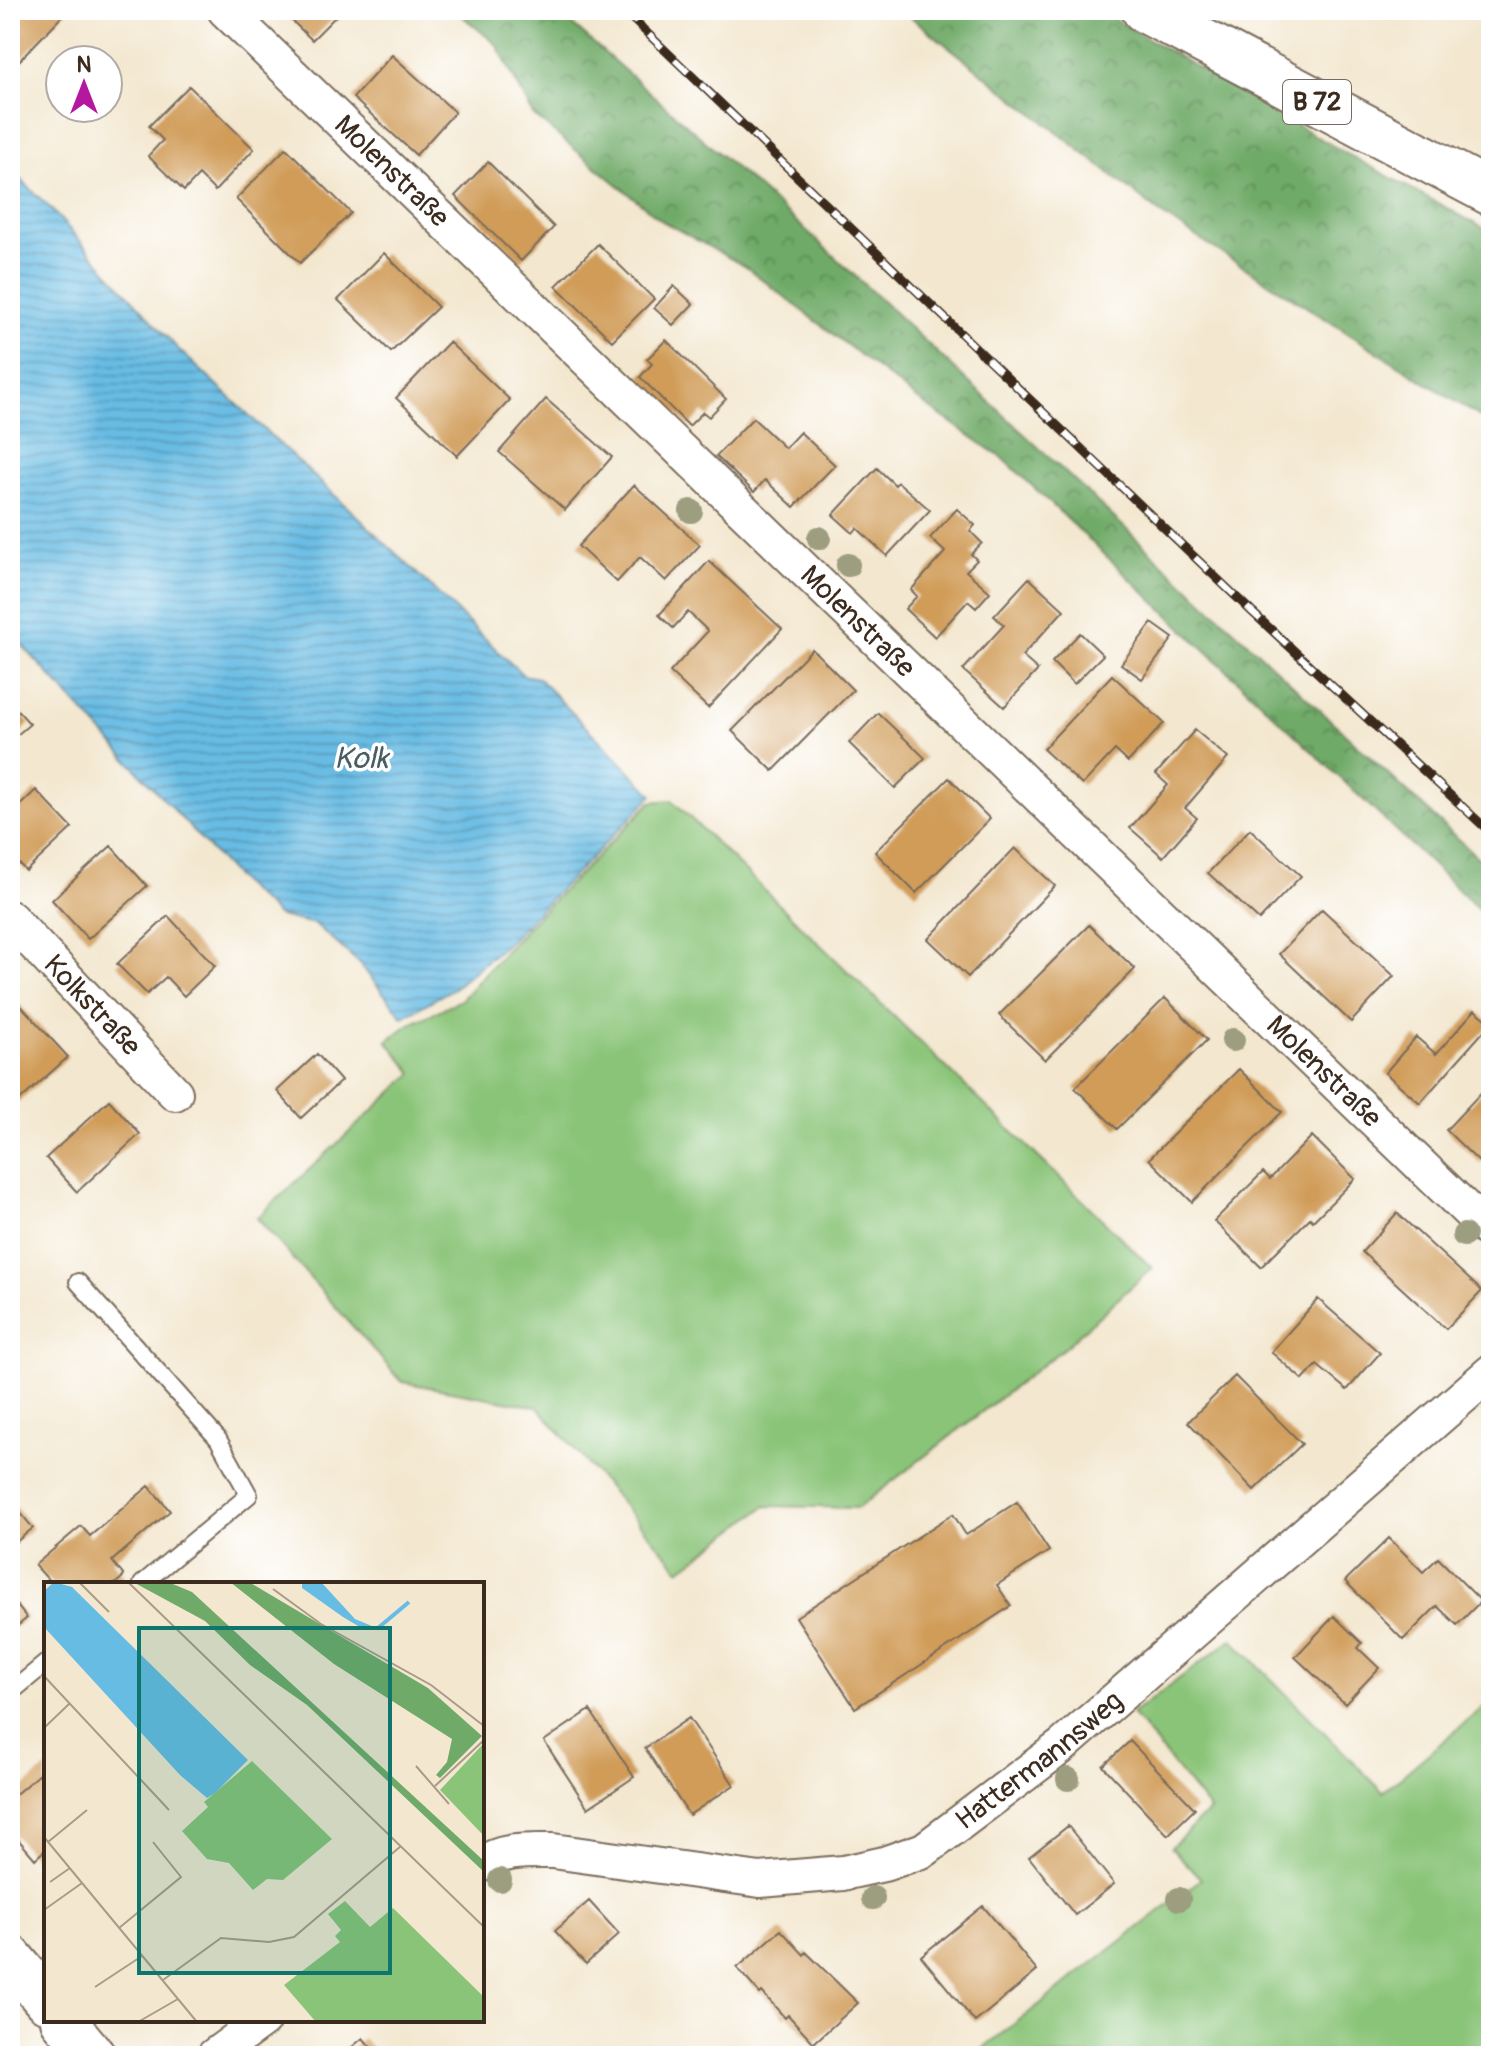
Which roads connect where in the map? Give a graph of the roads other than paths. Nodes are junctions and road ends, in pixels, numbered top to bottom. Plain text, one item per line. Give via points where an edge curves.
1 (225, 10) edge
2 (1144, 10) edge
3 (1491, 193) edge
4 (10, 918) edge
5 (175, 1093) dead end
6 (1491, 1233) edge
7 (78, 1282) dead end
8 (1491, 1372) edge
9 (144, 1582) edge
10 (44, 1665) edge
11 (10, 1693) edge
12 (484, 1863) edge
13 (12, 1964) edge
14 (44, 1998) edge
15 (65, 2022) edge
16 (260, 2022) edge
17 (93, 2056) edge
18 (214, 2056) edge

1 - 6 street, Molenstraße
2 - 3 main road, B 72
4 - 5 street, Kolkstraße
7 - 9 lane via 218,1439 249,1495
8 - 12 street, Hattermannsweg via 1062,1746 924,1850 843,1873 778,1880 553,1851 519,1850
10 - 11 lane
13 - 14 main road
15 - 17 main road
16 - 18 street

